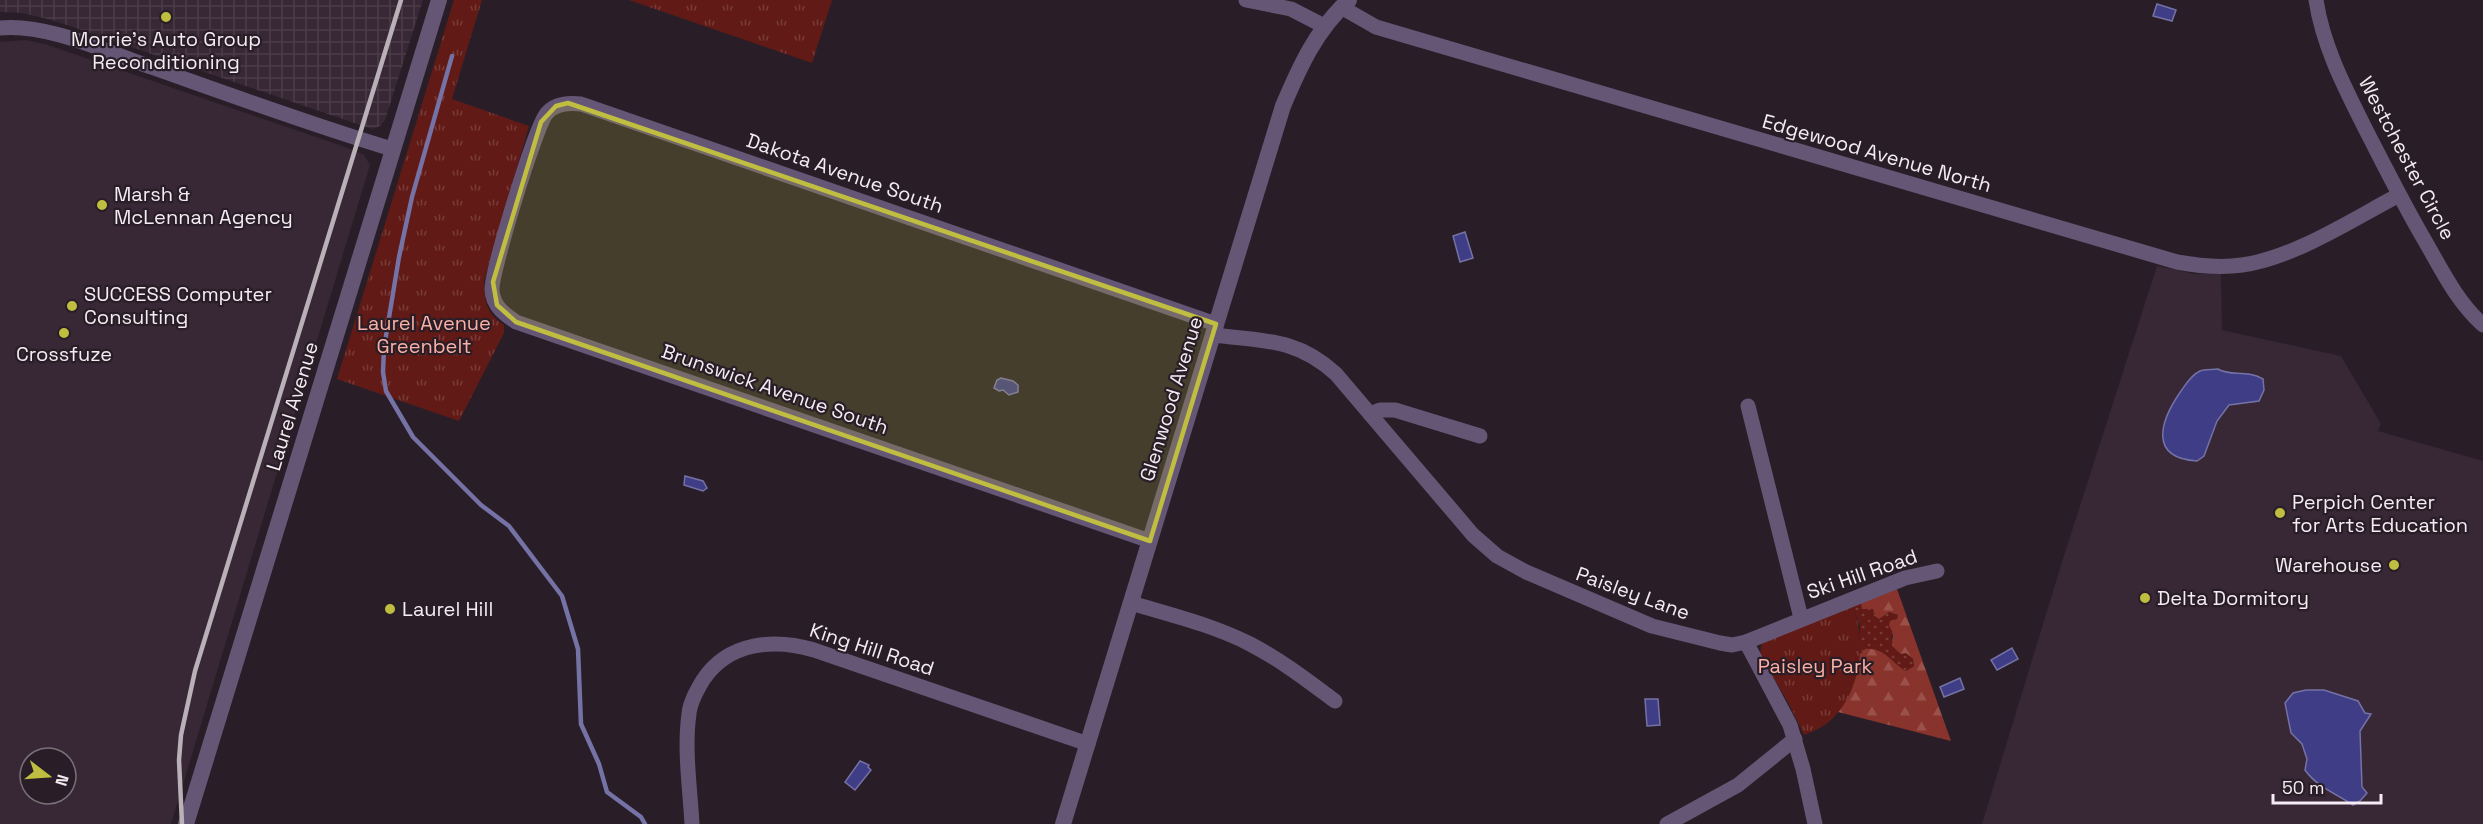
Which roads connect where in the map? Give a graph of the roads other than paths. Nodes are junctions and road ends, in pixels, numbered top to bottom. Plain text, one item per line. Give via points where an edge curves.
1 (438, 0) edge
2 (1246, 0) edge
3 (2316, 0) edge
4 (1345, 4) edge
5 (1324, 26) junction
6 (0, 28) edge
7 (392, 149) junction
8 (2399, 195) junction
9 (517, 198) joint
10 (2483, 325) edge
11 (1214, 330) junction
12 (1748, 406) dead end
13 (1370, 414) junction
14 (1480, 436) dead end
15 (1150, 541) junction
16 (1936, 571) dead end
17 (1131, 603) junction
18 (1801, 618) junction
19 (1746, 642) junction
20 (1335, 701) dead end
21 (1795, 739) junction
22 (1088, 744) junction
23 (186, 824) edge
24 (692, 824) edge
25 (1063, 824) edge
26 (1667, 824) edge
27 (1815, 824) edge

1 - 7 street, Laurel Avenue
2 - 5 street via 1291,9
3 - 8 street, Westchester Circle via 2329,50
4 - 5 street, Glenwood Avenue
4 - 8 street, Edgewood Avenue North via 1376,27 2177,262 2242,266 2272,258
5 - 11 street, Glenwood Avenue via 1307,52 1283,106
6 - 7 street via 14,27 67,38
7 - 23 street, Laurel Avenue
8 - 10 street, Westchester Circle via 2453,289
9 - 11 street, Dakota Avenue South via 537,132 547,113 556,106 581,104
9 - 15 street, Brunswick Avenue South via 492,290 497,306 516,322
11 - 13 street, Paisley Lane via 1305,350 1336,374
11 - 15 street, Glenwood Avenue
12 - 18 street
13 - 14 street via 1395,410
13 - 19 street, Paisley Lane via 1473,535 1497,556 1536,577 1652,626 1731,645
15 - 17 street, Glenwood Avenue
16 - 18 street, Ski Hill Road via 1905,578
17 - 20 street via 1250,644
17 - 22 street, Glenwood Avenue
18 - 19 street, Paisley Lane
19 - 21 street via 1786,714
21 - 26 street via 1738,785
21 - 27 street
22 - 24 street, King Hill Road via 814,650 779,643 741,649 707,674 689,711
22 - 25 street, Glenwood Avenue

